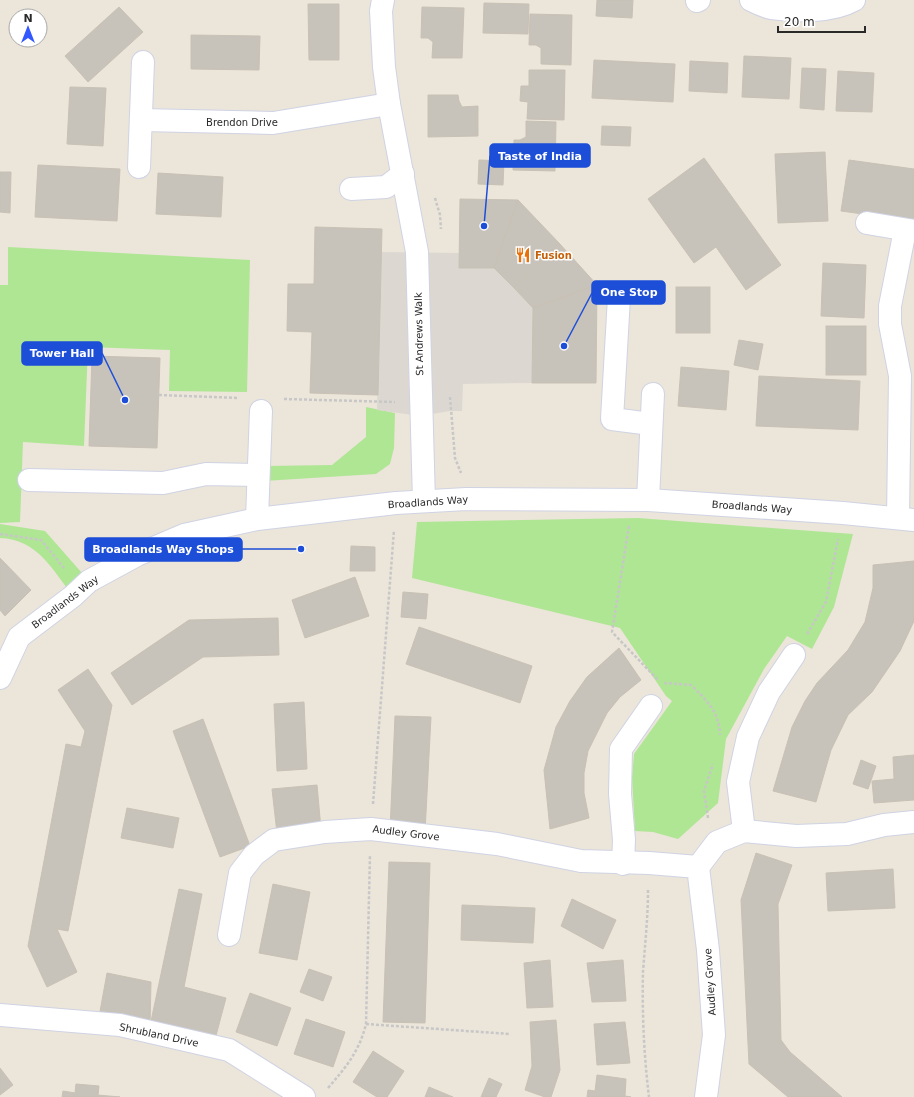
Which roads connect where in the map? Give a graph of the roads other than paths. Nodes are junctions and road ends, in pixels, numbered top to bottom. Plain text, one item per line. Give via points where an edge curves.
1 (383, 0) edge
2 (751, 0) edge
3 (854, 0) edge
4 (143, 62) dead end
5 (389, 104) junction
6 (141, 120) junction
7 (139, 167) dead end
8 (403, 174) junction
9 (351, 189) dead end
10 (867, 223) dead end
11 (910, 230) edge
12 (619, 297) dead end
13 (653, 394) dead end
14 (261, 403) road end
15 (651, 424) junction
16 (258, 475) junction
17 (29, 480) dead end
18 (640, 500) junction
19 (424, 501) junction
20 (257, 519) junction
21 (906, 519) edge
22 (794, 656) road end
23 (0, 678) edge
24 (651, 706) dead end
25 (914, 822) edge
26 (744, 832) junction
27 (623, 864) junction
28 (698, 867) junction
29 (229, 936) dead end
30 (0, 1015) edge
31 (314, 1094) edge
32 (706, 1097) edge

1 - 5 street via 382,32
2 - 3 street via 770,8 798,9 846,5
4 - 6 street
5 - 6 street, Brendon Drive via 273,123
5 - 8 street
6 - 7 street
8 - 9 street via 386,187
8 - 19 street, St Andrews Walk via 417,252
10 - 11 street
11 - 21 street via 890,306 890,324 900,376
12 - 15 street via 612,419
13 - 15 street
14 - 16 street
15 - 18 street
16 - 17 street via 206,474 163,483
16 - 20 street
18 - 19 street, Broadlands Way
18 - 21 street, Broadlands Way
19 - 20 street, Broadlands Way
20 - 23 street, Broadlands Way via 184,535 137,555 89,581 18,637
22 - 26 street via 769,692 748,737 738,782
24 - 27 street via 622,749 620,794 624,840
25 - 26 street via 884,825 847,834 796,836
26 - 28 street via 717,842
27 - 28 street, Audley Grove via 649,863
27 - 29 street, Audley Grove via 581,861 496,844 371,828 274,840 254,855 240,873
28 - 32 street, Audley Grove via 708,950 714,1035
30 - 31 street, Shrubland Drive via 120,1025 229,1050

